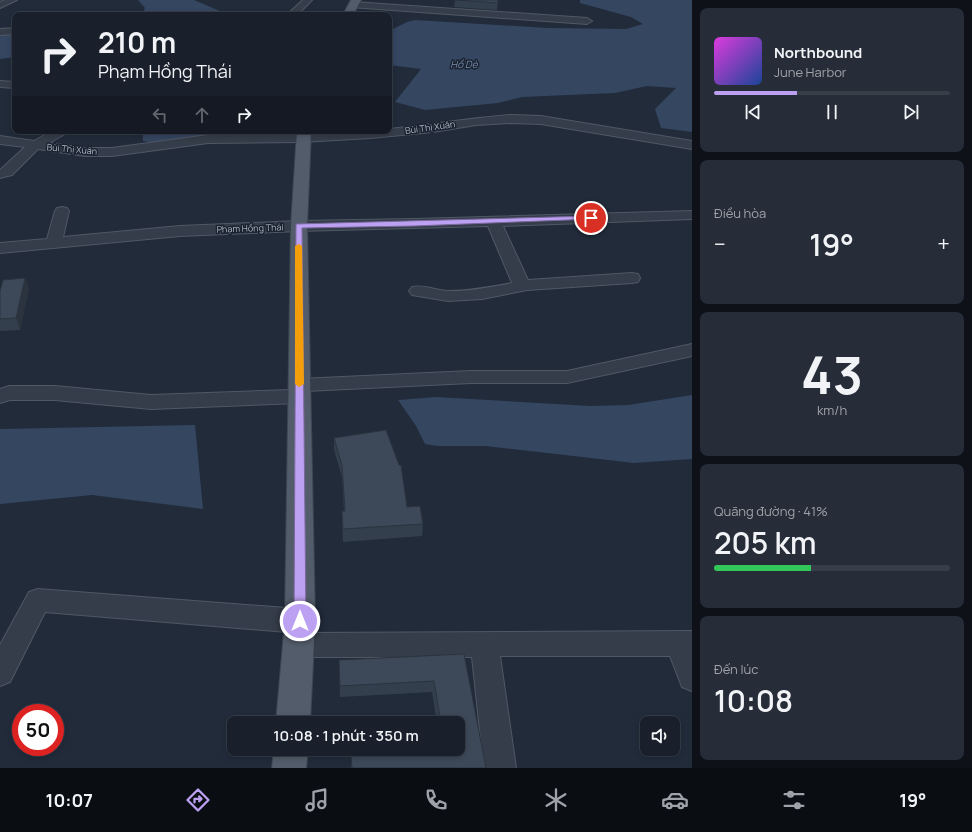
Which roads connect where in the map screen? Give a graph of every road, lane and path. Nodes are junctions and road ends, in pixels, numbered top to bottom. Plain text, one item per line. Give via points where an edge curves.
1 (13, 0) edge
2 (308, 0) edge
3 (354, 3) edge
4 (0, 5) edge
5 (295, 12) edge
6 (350, 12) edge
7 (587, 21) dead end
8 (12, 31) edge
9 (0, 32) edge
10 (0, 84) edge
11 (12, 85) edge
12 (392, 132) edge
13 (23, 134) edge
14 (56, 134) edge
15 (371, 134) edge
16 (303, 135) edge
17 (0, 140) edge
18 (13, 142) junction
19 (689, 144) edge
20 (34, 146) junction
21 (692, 158) edge
22 (0, 174) edge
23 (62, 211) dead end
24 (692, 215) edge
25 (493, 221) junction
26 (299, 226) junction
27 (54, 244) junction
28 (0, 248) edge
29 (632, 278) dead end
30 (522, 285) junction
31 (418, 291) dead end
32 (692, 350) edge
33 (299, 390) junction
34 (0, 396) edge
35 (299, 633) junction
36 (685, 643) edge
37 (484, 644) junction
38 (0, 673) edge
39 (692, 678) edge
40 (293, 716) edge
41 (290, 756) edge
42 (289, 768) edge
43 (500, 768) edge

1 - 4 street
2 - 5 street
3 - 6 main road
3 - 7 street via 473,9
8 - 9 street
10 - 11 street
12 - 19 street, Bùi Thị Xuân via 476,121 541,120
13 - 18 street
14 - 20 street
15 - 16 street, Bùi Thị Xuân
16 - 20 street, Bùi Thị Xuân via 138,142 112,152 85,152
16 - 26 main road
17 - 18 street, Bùi Thị Xuân
18 - 20 street, Bùi Thị Xuân
19 - 21 street
20 - 22 street via 7,172
23 - 27 street
24 - 25 street, Phạm Hồng Thái
25 - 26 street, Phạm Hồng Thái
25 - 30 street
26 - 27 street, Phạm Hồng Thái via 180,231
26 - 33 main road
27 - 28 street, Phạm Hồng Thái
29 - 30 street
30 - 31 street via 482,294 448,296
32 - 33 street via 567,376 472,377
33 - 34 street via 151,402 56,393 9,393
33 - 35 main road
35 - 37 street
35 - 38 street via 38,600
35 - 40 main road
36 - 37 street
36 - 39 street
37 - 43 street
41 - 42 main road

